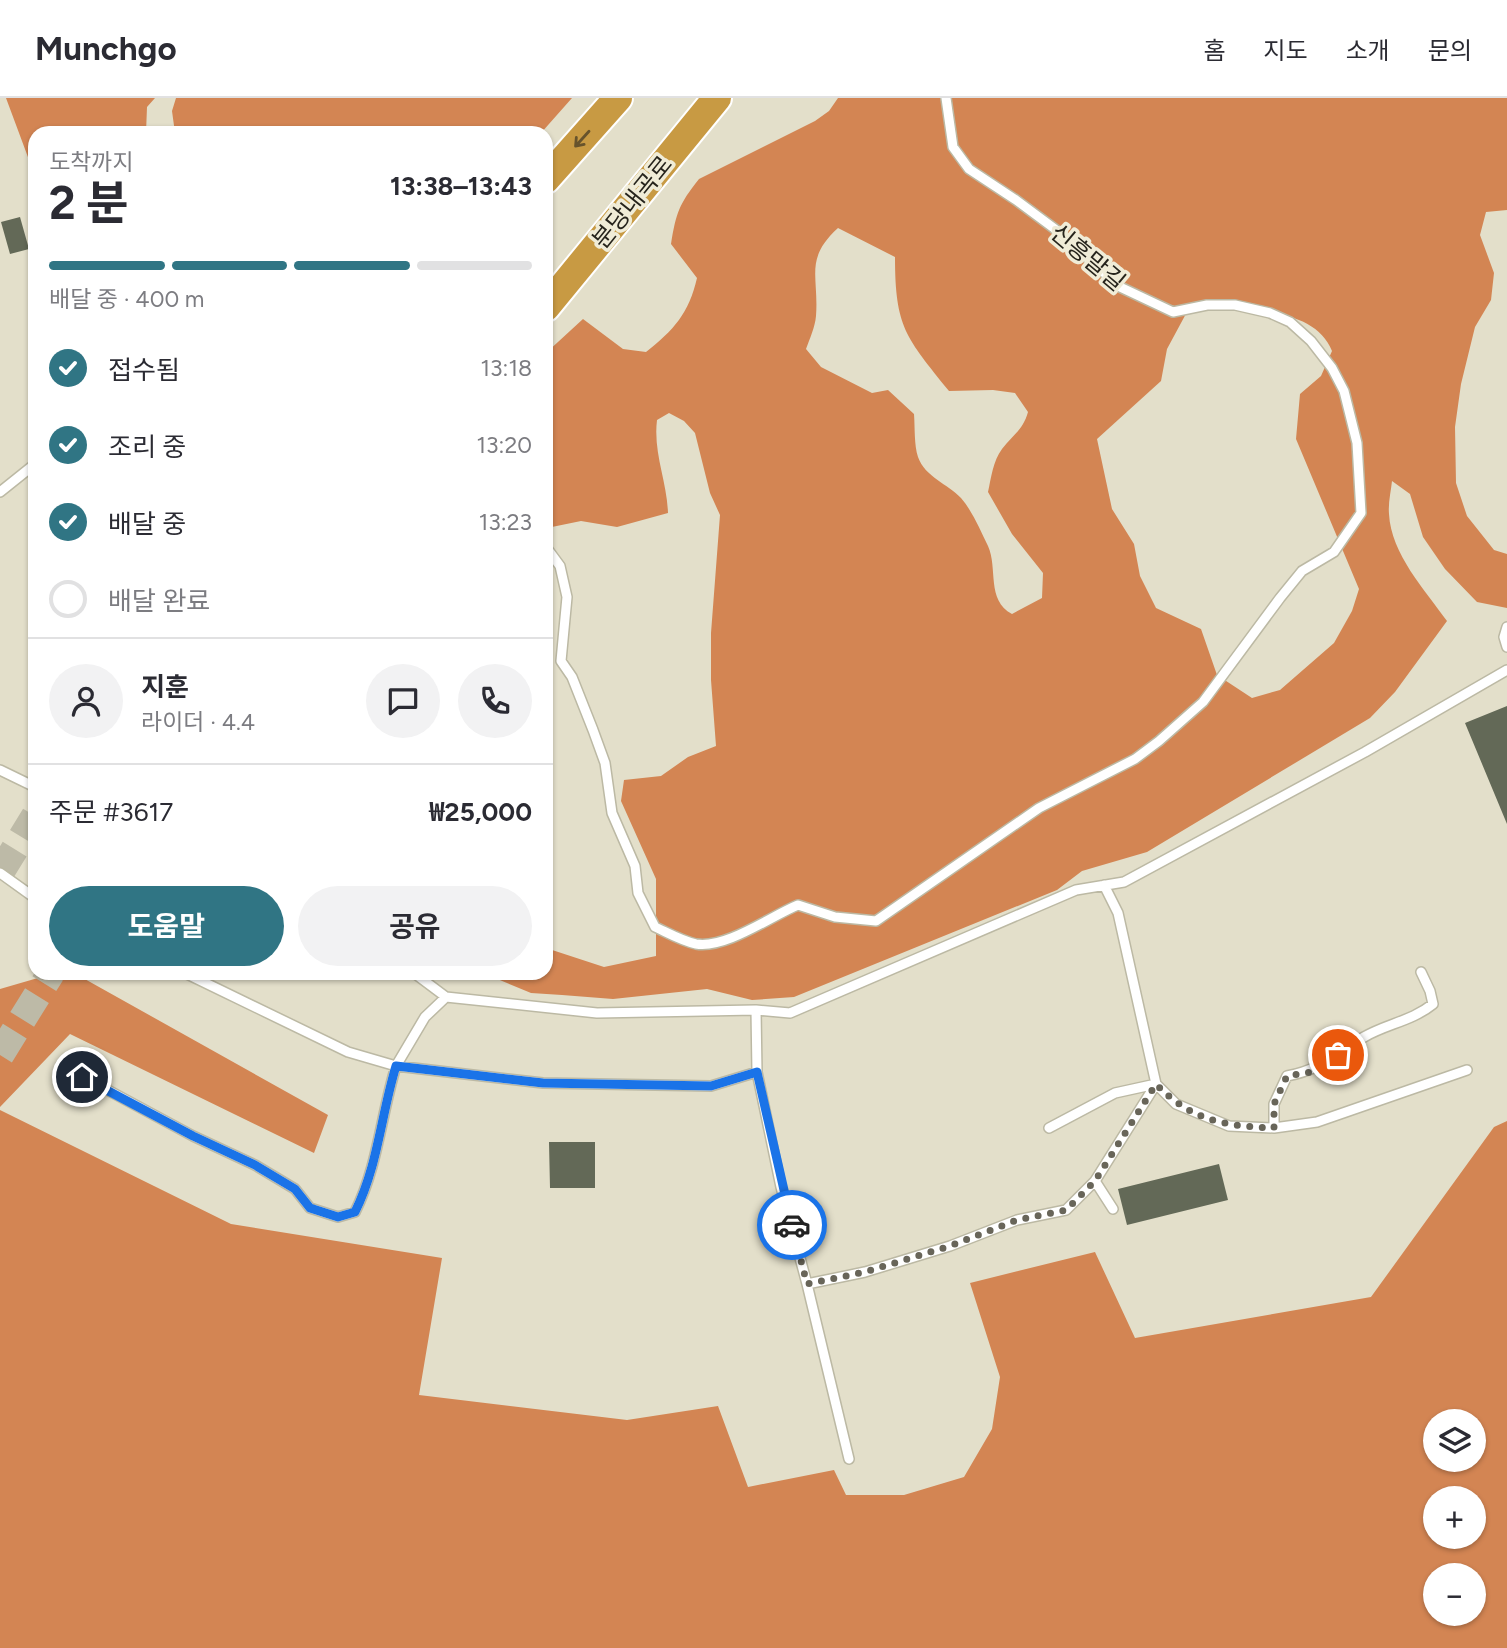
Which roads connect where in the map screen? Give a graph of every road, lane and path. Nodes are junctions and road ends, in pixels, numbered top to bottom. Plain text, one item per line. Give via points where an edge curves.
1 (618, 98) edge
2 (731, 98) edge
3 (946, 98) edge
4 (709, 108) edge
5 (553, 171) edge
6 (553, 298) edge
7 (28, 470) edge
8 (0, 492) edge
9 (553, 557) edge
10 (1507, 627) edge
11 (1507, 647) edge
12 (1507, 670) edge
13 (0, 770) edge
14 (28, 783) edge
15 (0, 873) edge
16 (1104, 885) junction
17 (28, 893) edge
18 (1421, 972) dead end
19 (200, 980) edge
20 (423, 980) edge
21 (446, 997) junction
22 (756, 1010) junction
23 (61, 1065) dead end
24 (396, 1066) junction
25 (1467, 1070) dead end
26 (757, 1072) junction
27 (1156, 1084) junction
28 (1049, 1128) dead end
29 (1274, 1128) junction
30 (1095, 1181) junction
31 (1113, 1209) dead end
32 (807, 1284) junction
33 (849, 1460) dead end

1 -> 5 highway
2 - 4 lane
3 - 9 lane, 신흥말길 via 953,147 969,169 1055,229 1120,287 1173,312 1235,305 1269,313 1290,322 1311,341 1344,391 1357,443 1361,513 1334,552 1302,571 1203,702 1159,741 1135,759 1039,808 876,921 835,917 798,905 741,933 697,944 655,927 638,893 635,866 612,813 605,763 572,677 561,662 567,597
4 - 6 highway, 분당내곡로
7 - 8 lane
10 - 11 lane
12 - 16 lane via 1124,882
13 - 14 lane
15 - 17 lane
16 - 22 lane via 1076,890 790,1013
16 - 27 lane via 1118,913
18 - 29 lane via 1433,1004 1366,1035 1311,1072 1287,1076 1274,1104
19 - 24 lane via 348,1052
20 - 21 lane
21 - 22 lane via 597,1013
21 - 24 lane via 425,1017
22 - 26 lane
23 - 24 lane via 255,1165 295,1189 310,1208 338,1217 355,1212 369,1185
24 - 26 lane via 543,1083 711,1086
25 - 29 lane via 1317,1122
26 - 32 lane
27 - 28 lane via 1115,1093
27 - 29 lane via 1176,1104 1229,1126
27 - 30 lane
30 - 31 lane
30 - 32 lane via 1066,1210 1017,1220 865,1272
32 - 33 lane

